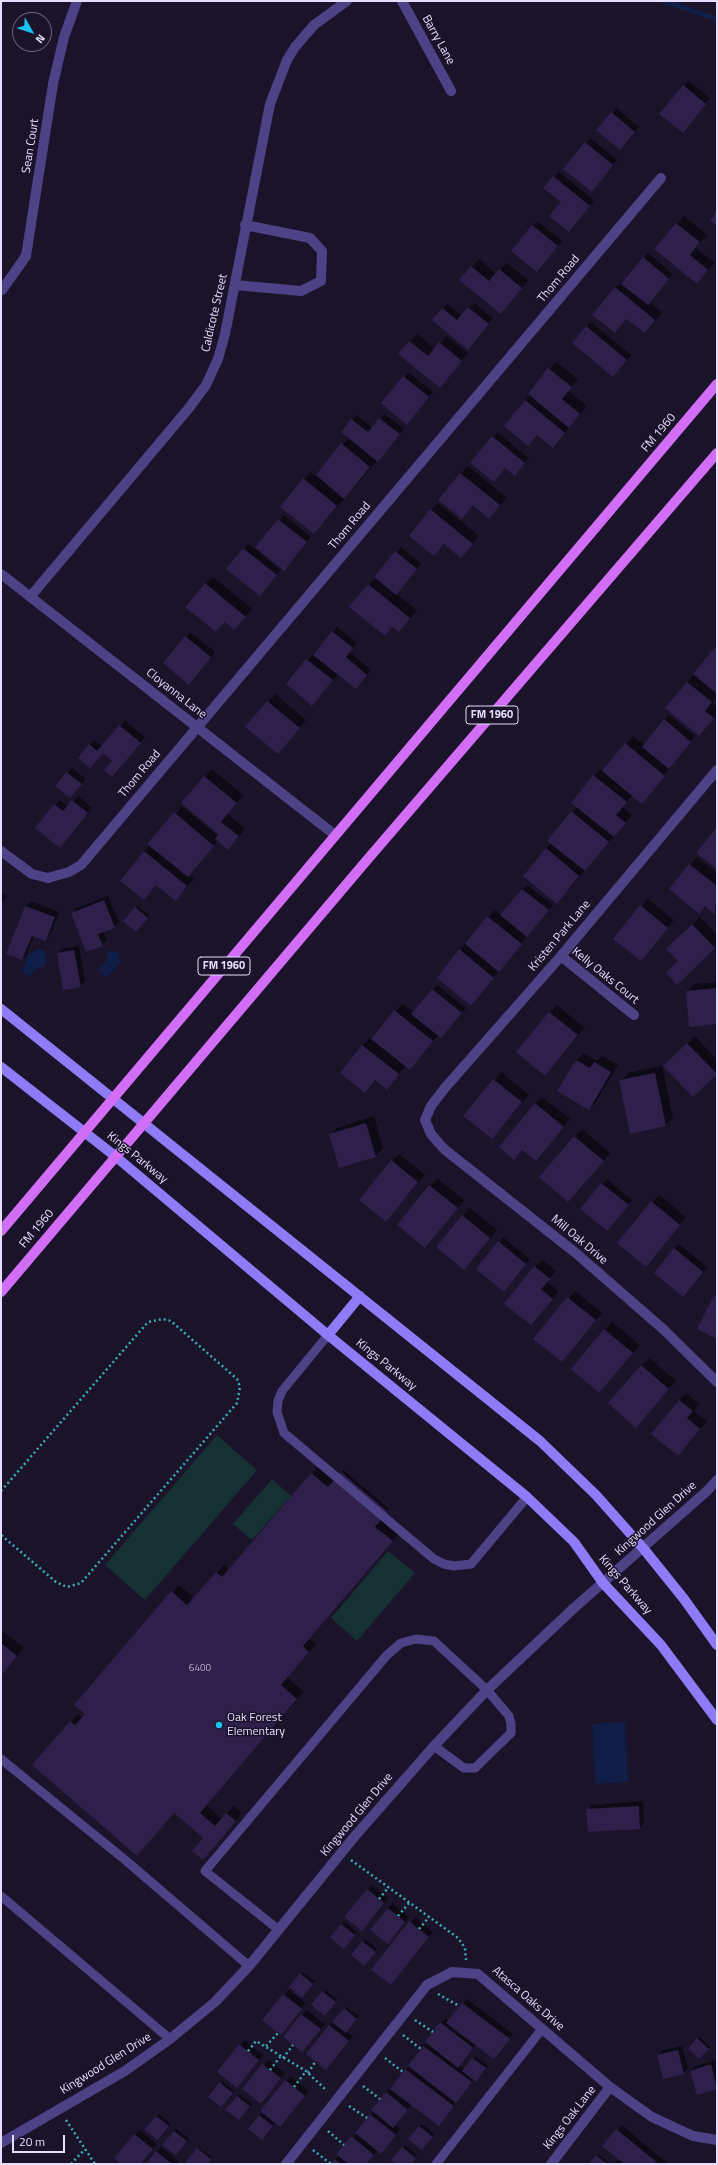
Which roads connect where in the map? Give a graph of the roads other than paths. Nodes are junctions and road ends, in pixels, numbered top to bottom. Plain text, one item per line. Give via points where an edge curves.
1 (77, 1) edge
2 (347, 1) edge
3 (402, 1) edge
4 (452, 91) dead end
5 (661, 178) dead end
6 (245, 225) junction
7 (235, 285) junction
8 (2, 290) edge
9 (717, 384) edge
10 (717, 453) edge
11 (1, 574) edge
12 (30, 596) junction
13 (197, 727) junction
14 (717, 770) edge
15 (335, 834) junction
16 (1, 851) edge
17 (561, 956) junction
18 (1, 1009) edge
19 (634, 1015) dead end
20 (1, 1067) edge
21 (113, 1098) junction
22 (425, 1120) joint
23 (143, 1122) junction
24 (84, 1132) junction
25 (115, 1156) junction
26 (1, 1231) edge
27 (1, 1292) edge
28 (360, 1296) junction
29 (328, 1335) junction
30 (717, 1382) edge
31 (717, 1480) edge
32 (527, 1497) junction
33 (643, 1548) junction
34 (603, 1582) junction
35 (717, 1645) edge
36 (487, 1690) junction
37 (717, 1720) edge
38 (434, 1746) junction
39 (1, 1759) edge
40 (1, 1896) edge
41 (279, 1930) junction
42 (249, 1966) junction
43 (542, 2028) junction
44 (170, 2039) junction
45 (610, 2087) junction
46 (717, 2140) edge
47 (1, 2143) edge
48 (286, 2164) edge
49 (436, 2164) edge
50 (551, 2164) edge

1 - 8 street, Sean Court via 64,37 53,84 26,256
2 - 6 street, Caldicote Street via 314,25 287,60 270,104
3 - 4 street, Barry Lane
5 - 13 street, Thom Road
6 - 7 street, Caldicote Street
6 - 7 street via 310,238 322,251 321,281 301,291
7 - 12 street, Caldicote Street via 218,359 206,385
9 - 15 main road, FM 1960 / FM 1960
10 - 23 main road, FM 1960 / FM 1960
11 - 12 street, Cloyanna Lane
12 - 13 street, Cloyanna Lane
13 - 15 street, Cloyanna Lane
13 - 16 street, Thom Road via 81,865 69,872 48,878 32,874
14 - 17 street, Kristen Park Lane
15 - 21 main road, FM 1960 / FM 1960
17 - 19 street, Kelly Oaks Court
17 - 22 street, Kristen Park Lane via 444,1088
18 - 21 street
20 - 24 street, Kings Parkway
21 - 23 street
21 - 24 main road, FM 1960 / FM 1960
22 - 30 street, Mill Oak Drive via 431,1134 444,1149 577,1254 663,1329
23 - 25 main road, FM 1960 / FM 1960
23 - 28 street
24 - 25 street, Kings Parkway
24 - 26 main road, FM 1960 / FM 1960
25 - 27 main road, FM 1960 / FM 1960
25 - 29 street, Kings Parkway
28 - 29 street
28 - 33 street via 540,1441 596,1495
29 - 32 street, Kings Parkway
29 - 32 lane via 282,1391 277,1412 284,1433 434,1559 454,1566 471,1564
31 - 33 street, Kingwood Glen Drive
32 - 34 street, Kings Parkway via 574,1542
33 - 34 street, Kingwood Glen Drive
33 - 35 street
34 - 36 street, Kingwood Glen Drive
34 - 37 street, Kings Parkway via 661,1645
36 - 38 street, Kingwood Glen Drive
36 - 38 lane via 509,1716 510,1733 475,1768 464,1768
36 - 41 lane via 434,1641 416,1639 401,1643 388,1655 205,1871
38 - 41 street, Kingwood Glen Drive
39 - 42 lane via 124,1859
40 - 44 lane
41 - 42 street, Kingwood Glen Drive
42 - 44 street, Kingwood Glen Drive via 215,2002
43 - 45 street, Atasca Oaks Drive
43 - 48 street, Atasca Oaks Drive via 478,1974 452,1972 427,1985
43 - 49 lane
44 - 47 street, Kingwood Glen Drive via 125,2071
45 - 46 street, Atasca Oaks Drive via 652,2117 694,2136
45 - 50 street, Kings Oak Lane

